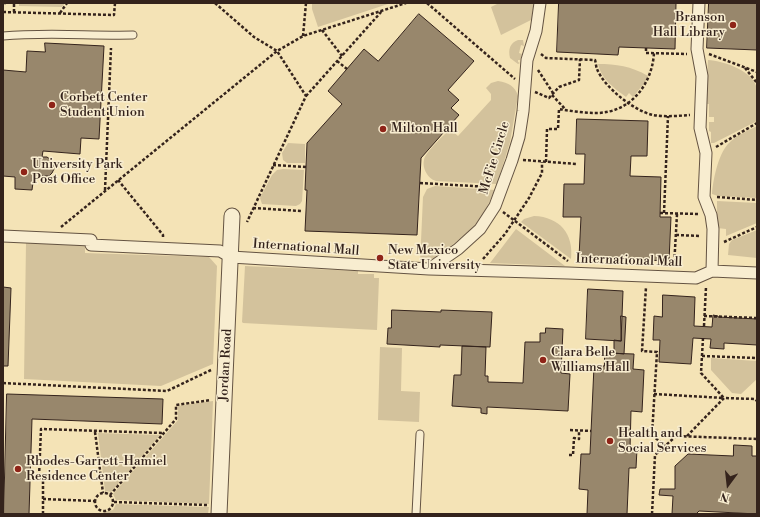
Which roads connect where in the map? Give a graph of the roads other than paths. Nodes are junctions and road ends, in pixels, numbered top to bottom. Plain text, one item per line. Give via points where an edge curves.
1 (540, 3) edge
2 (699, 3) edge
3 (133, 35) dead end
4 (3, 36) edge
5 (232, 216) dead end
6 (3, 236) edge
7 (231, 257) junction
8 (429, 269) junction
9 (712, 270) junction
10 (757, 273) edge
11 (420, 434) dead end
12 (215, 510) edge
13 (416, 514) edge

1 - 8 street, McFie Circle via 536,31 527,60 519,137 495,206 480,229 458,249
2 - 9 street via 697,52 702,76 700,128 706,153 704,196 713,229
3 - 4 lane
5 - 7 street, Jordan Road
6 - 7 street, International Mall via 91,240 91,245 220,251
7 - 8 street, International Mall
7 - 12 street, Jordan Road
8 - 9 street, International Mall via 696,278
9 - 10 street, International Mall
11 - 13 lane

